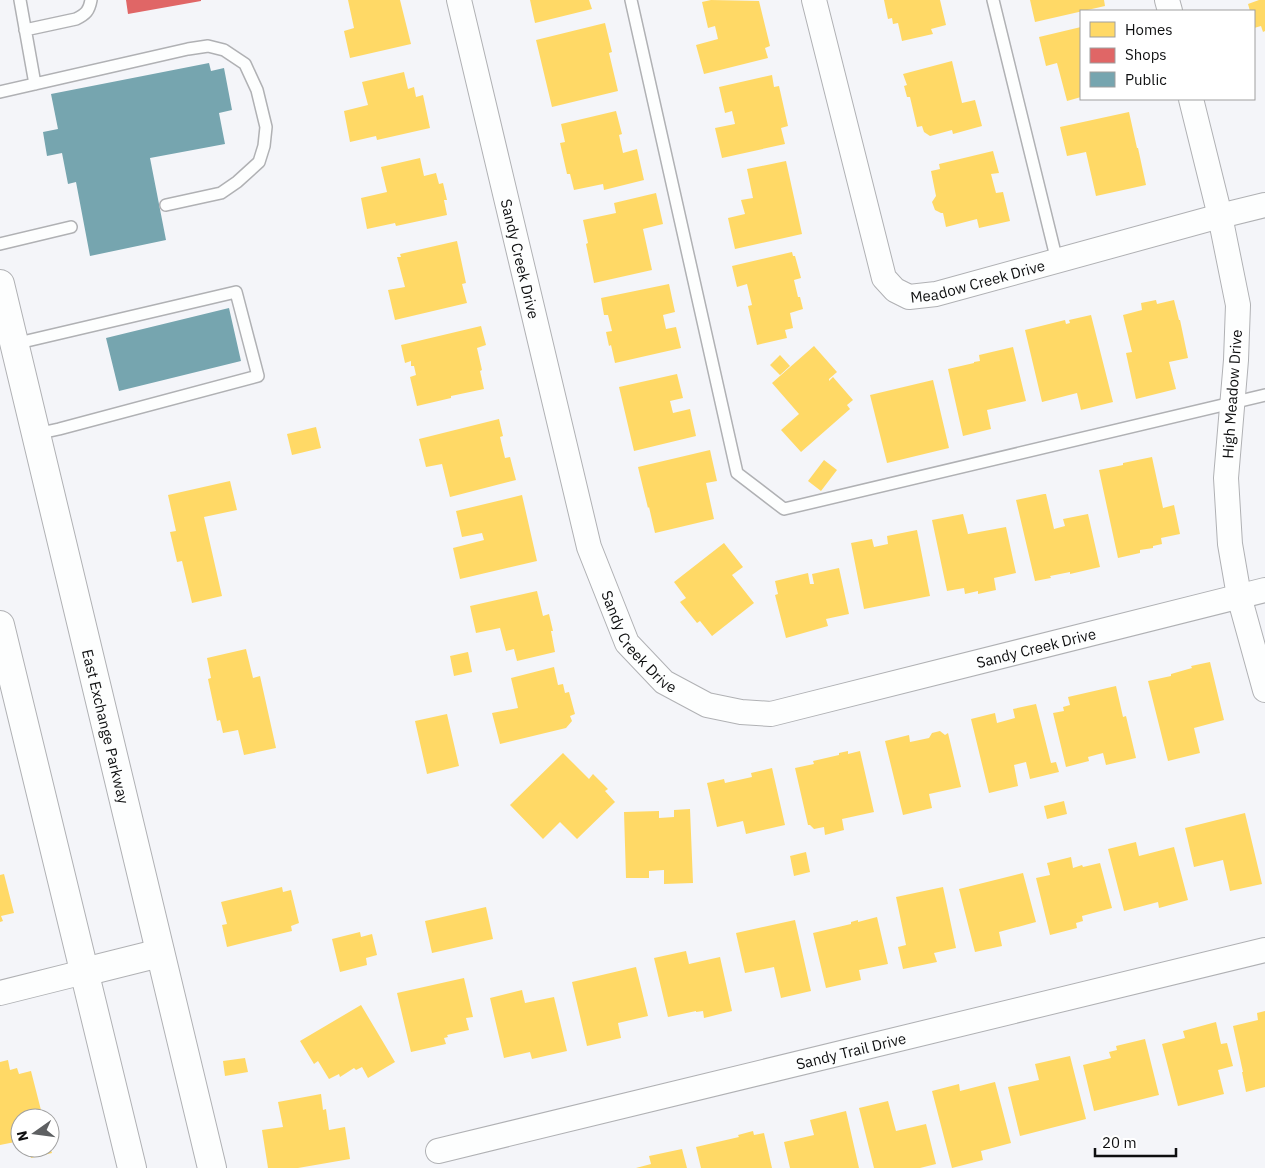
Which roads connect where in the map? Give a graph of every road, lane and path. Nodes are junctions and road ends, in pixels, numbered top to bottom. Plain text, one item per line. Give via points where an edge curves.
1 (20, 0) edge
2 (91, 0) edge
3 (459, 0) edge
4 (631, 0) edge
5 (814, 0) edge
6 (993, 0) edge
7 (26, 30) junction
8 (35, 84) junction
9 (0, 92) edge
10 (1191, 100) edge
11 (166, 205) dead end
12 (1265, 205) edge
13 (1220, 216) junction
14 (71, 227) dead end
15 (0, 244) edge
16 (1057, 260) junction
17 (0, 284) edge
18 (14, 344) junction
19 (1265, 395) edge
20 (1232, 403) junction
21 (36, 434) junction
22 (1265, 590) edge
23 (1239, 596) junction
24 (0, 624) edge
25 (1265, 690) edge
26 (1265, 950) edge
27 (160, 953) junction
28 (84, 972) junction
29 (0, 993) edge
30 (438, 1151) dead end
31 (132, 1168) edge
32 (212, 1168) edge

1 - 7 lane
2 - 7 lane via 90,8 76,19
3 - 23 street, Sandy Creek Drive via 590,547 627,643 664,682 707,705 772,714
4 - 20 lane via 737,473 784,509
5 - 16 street, Meadow Creek Drive via 884,278 895,290 909,297 936,294
6 - 16 lane
7 - 8 lane
8 - 9 lane
8 - 11 lane via 208,46 224,50 245,64 258,90 266,128 259,162 221,193
10 - 13 street, High Meadow Drive
12 - 13 street, Meadow Creek Drive
13 - 16 street, Meadow Creek Drive
13 - 20 street, High Meadow Drive via 1238,305
14 - 15 lane
17 - 18 main road, East Exchange Parkway
18 - 21 main road, East Exchange Parkway
18 - 21 lane via 236,292 258,376
19 - 20 lane
20 - 23 street, High Meadow Drive via 1226,478 1230,544
21 - 27 main road, East Exchange Parkway
22 - 23 street, Sandy Creek Drive
23 - 25 street, High Meadow Drive
24 - 28 main road
26 - 30 street, Sandy Trail Drive
27 - 28 main road
27 - 32 main road, East Exchange Parkway
28 - 29 street
28 - 31 main road

